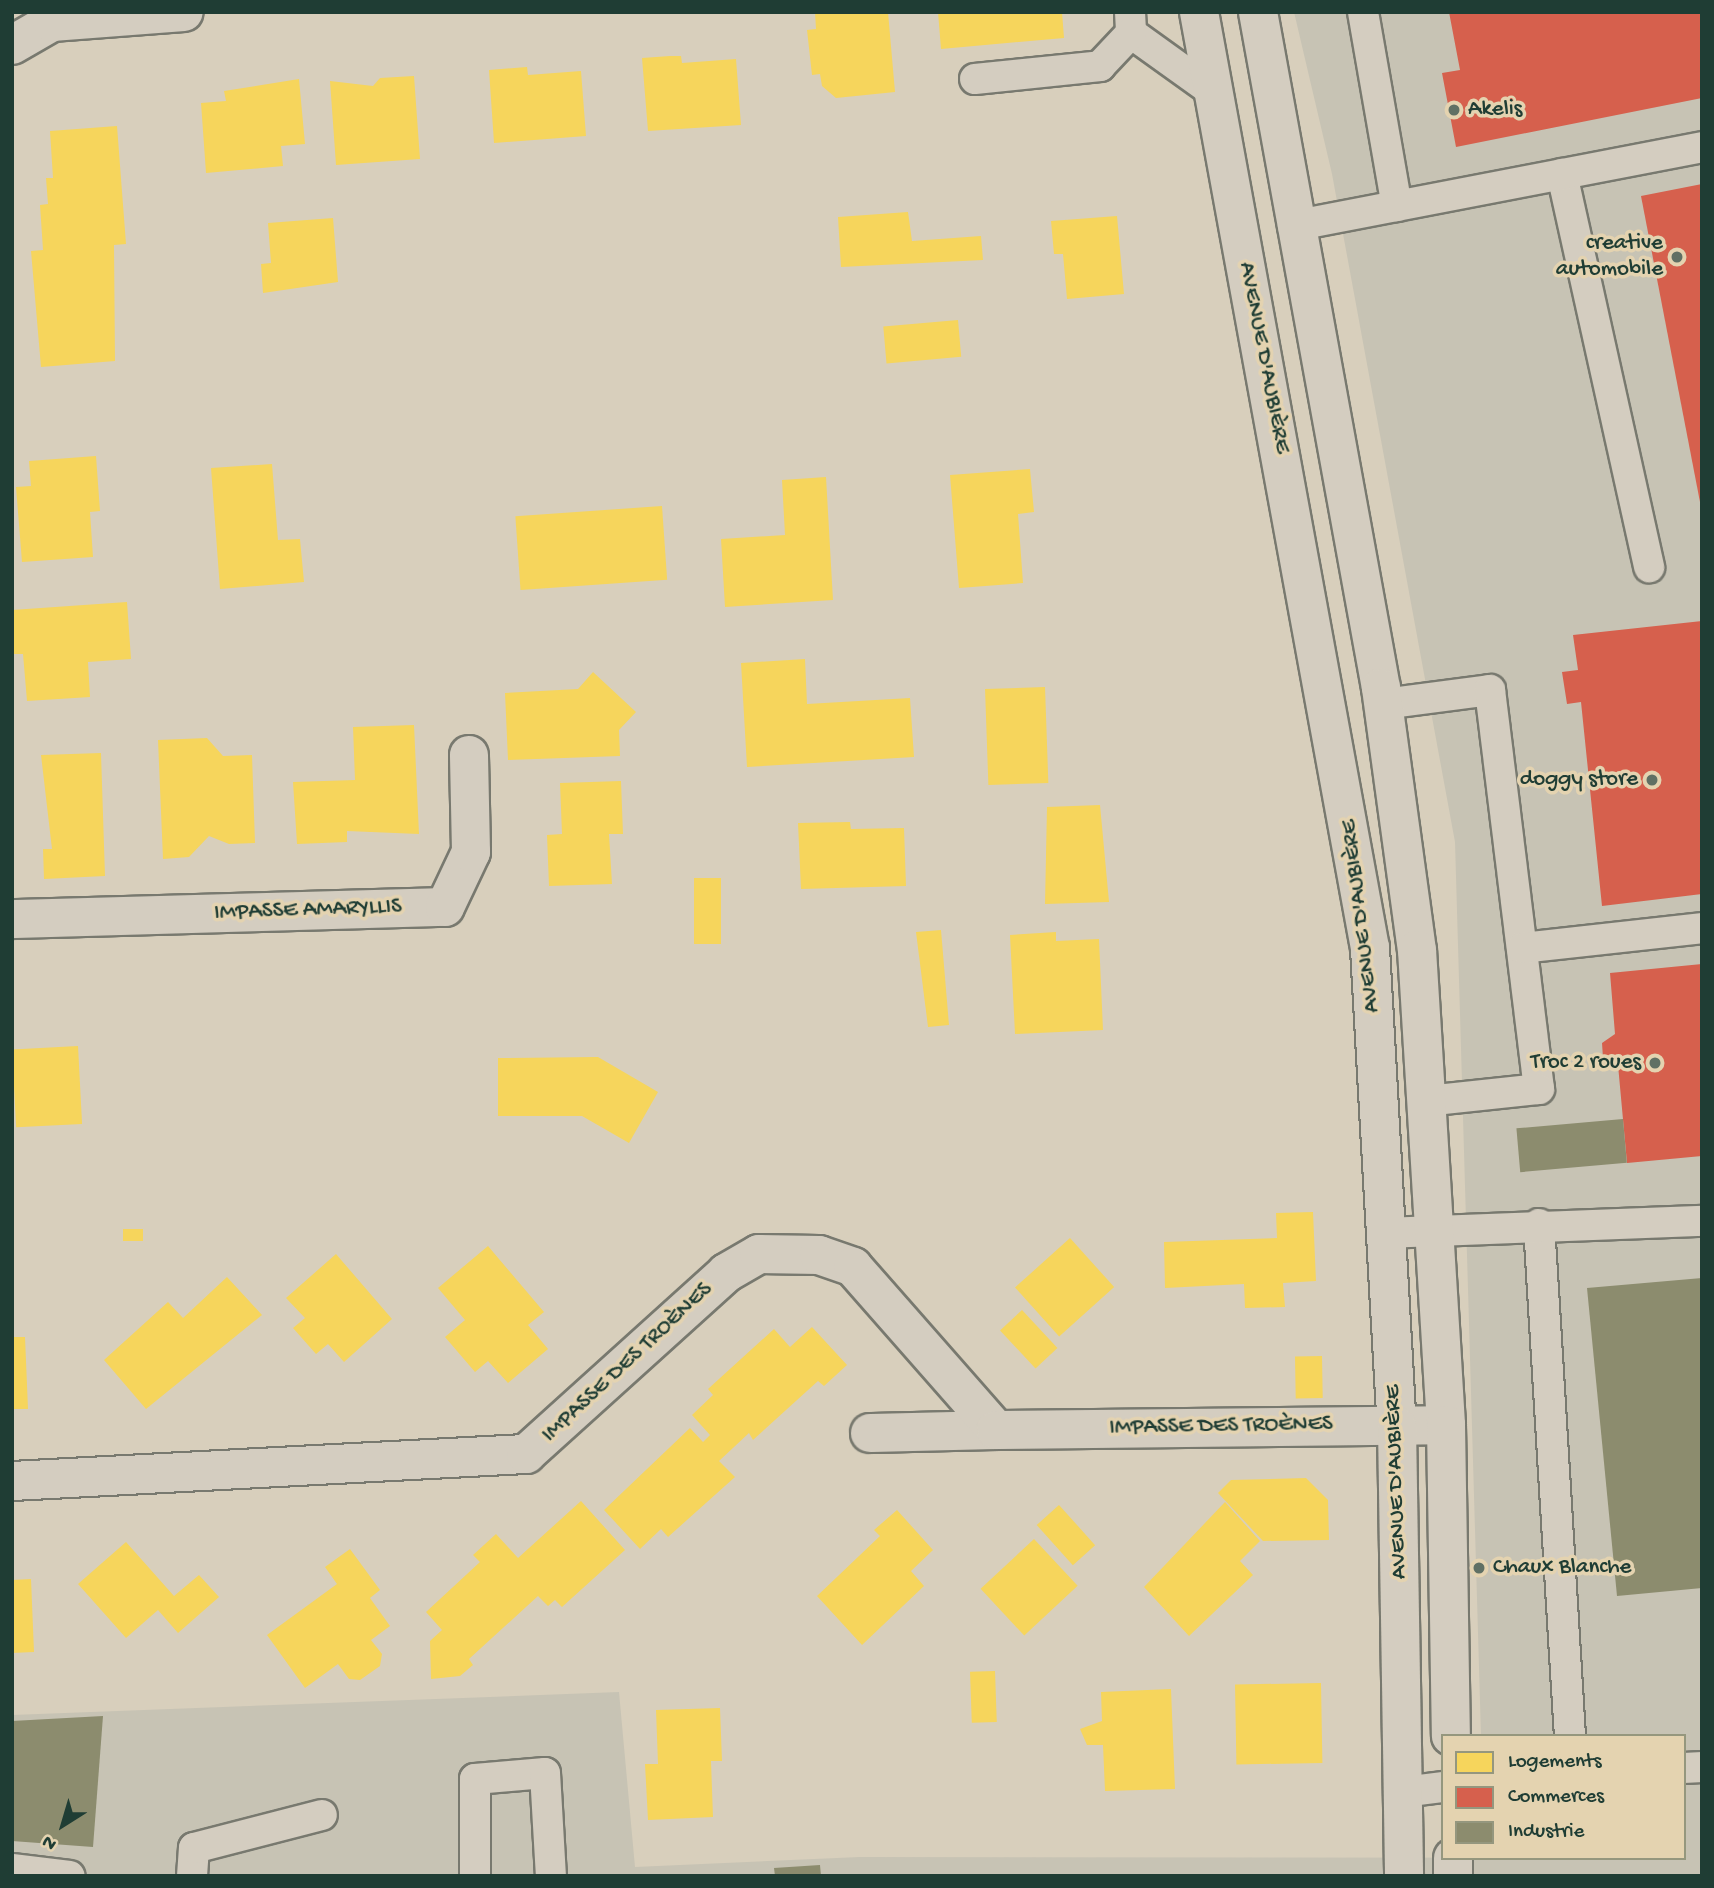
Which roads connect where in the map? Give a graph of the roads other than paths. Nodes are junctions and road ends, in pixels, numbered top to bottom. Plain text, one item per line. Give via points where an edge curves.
1 (184, 12) edge
2 (1199, 12) edge
3 (1258, 12) edge
4 (1363, 12) edge
5 (1131, 23) edge
6 (12, 45) edge
7 (975, 79) dead end
8 (1213, 92) junction
9 (1702, 147) edge
10 (1562, 174) junction
11 (1397, 206) junction
12 (1293, 226) junction
13 (1649, 568) dead end
14 (1384, 704) junction
15 (469, 755) dead end
16 (12, 919) edge
17 (1702, 928) edge
18 (1522, 948) junction
19 (1426, 1101) junction
20 (1702, 1221) edge
21 (1539, 1224) junction
22 (1434, 1226) junction
23 (1386, 1233) junction
24 (1446, 1425) junction
25 (1397, 1426) junction
26 (996, 1430) junction
27 (870, 1433) dead end
28 (12, 1481) edge
29 (1451, 1734) edge
30 (1570, 1734) edge
31 (1441, 1787) edge
32 (1404, 1792) junction
33 (322, 1815) dead end
34 (12, 1869) edge
35 (70, 1876) edge
36 (192, 1876) edge
37 (475, 1876) edge
38 (551, 1876) edge
39 (1404, 1876) edge

1 - 6 main road via 52,22
2 - 8 main road, AVENUE D'AUBIÈRE
3 - 12 main road, AVENUE D'AUBIÈRE
4 - 11 lane
5 - 7 lane via 1100,66
5 - 8 lane
8 - 23 main road, AVENUE D'AUBIÈRE via 1368,934
9 - 10 lane
10 - 11 lane
10 - 13 lane
11 - 12 lane
12 - 14 main road, AVENUE D'AUBIÈRE
14 - 18 lane via 1490,690
14 - 19 main road, AVENUE D'AUBIÈRE via 1417,950
15 - 16 main road, IMPASSE AMARYLLIS via 471,852 445,907
17 - 18 lane
18 - 19 lane via 1539,1089
19 - 22 main road, AVENUE D'AUBIÈRE
20 - 21 lane
21 - 22 lane
21 - 30 lane
22 - 23 lane
22 - 24 main road, AVENUE D'AUBIÈRE
23 - 25 main road, AVENUE D'AUBIÈRE
24 - 25 main road, IMPASSE DES TROÈNES
24 - 29 main road, AVENUE D'AUBIÈRE
25 - 26 main road, IMPASSE DES TROÈNES
25 - 32 main road, AVENUE D'AUBIÈRE
26 - 27 main road, IMPASSE DES TROÈNES
26 - 28 main road, IMPASSE DES TROÈNES via 853,1267 818,1255 759,1254 726,1273 526,1454
31 - 32 lane
32 - 39 main road, AVENUE D'AUBIÈRE
33 - 36 lane via 194,1847
34 - 35 lane
37 - 38 lane via 475,1779 545,1773

